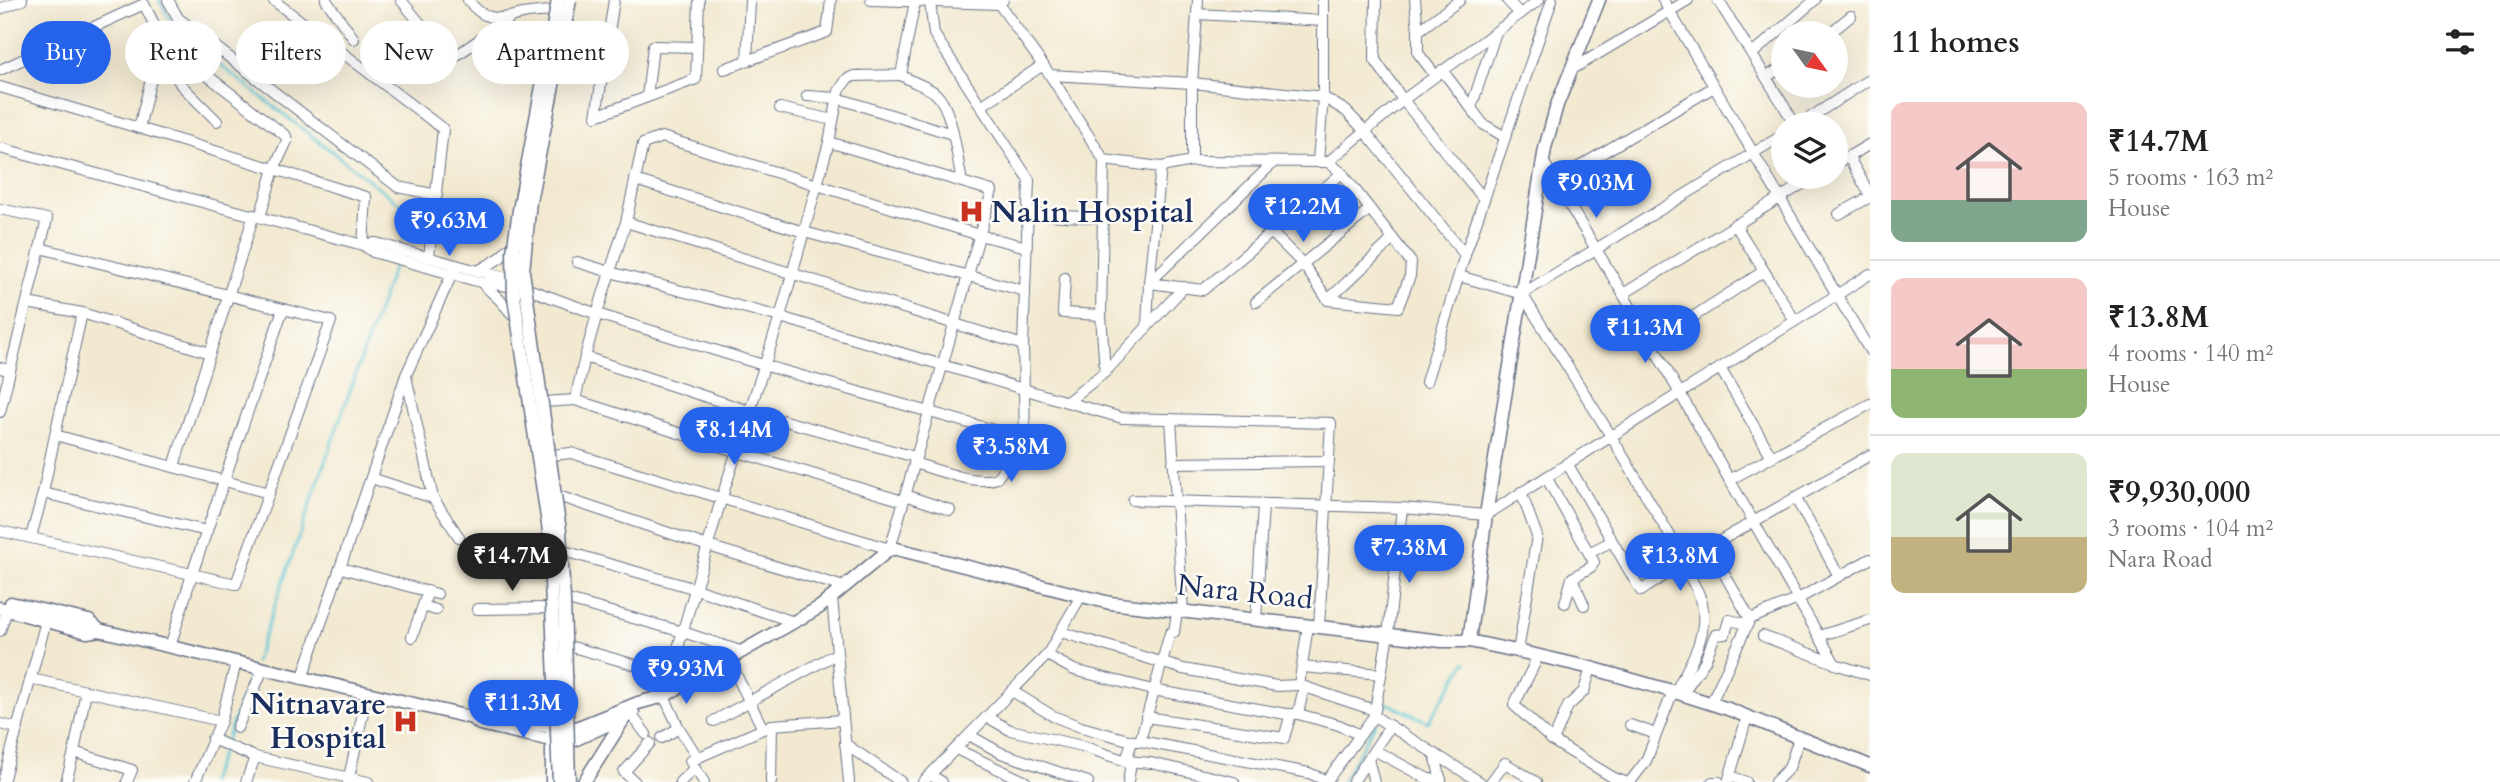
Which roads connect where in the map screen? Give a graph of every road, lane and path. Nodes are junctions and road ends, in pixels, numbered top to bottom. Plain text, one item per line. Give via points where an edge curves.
1 (22, 0) edge
2 (168, 0) edge
3 (273, 0) edge
4 (326, 0) edge
5 (401, 0) edge
6 (468, 0) edge
7 (572, 0) edge
8 (614, 0) edge
9 (699, 0) edge
10 (750, 0) edge
11 (831, 0) edge
12 (871, 0) edge
13 (1198, 0) edge
14 (1323, 0) edge
15 (1376, 0) edge
16 (1415, 0) edge
17 (1460, 0) edge
18 (1507, 0) edge
19 (1539, 0) edge
20 (1552, 0) edge
21 (1599, 0) edge
22 (1663, 0) edge
23 (1688, 0) edge
24 (1718, 0) edge
25 (1815, 0) edge
26 (915, 1) edge
27 (143, 2) edge
28 (930, 2) edge
29 (1001, 2) edge
30 (555, 4) edge
31 (0, 9) edge
32 (1670, 10) junction
33 (1197, 14) junction
34 (1520, 14) junction
35 (1851, 16) dead end
36 (509, 19) junction
37 (152, 21) edge
38 (1323, 21) junction
39 (1845, 21) edge
40 (1418, 31) junction
41 (1496, 31) junction
42 (354, 39) dead end
43 (696, 47) junction
44 (1752, 54) junction
45 (747, 61) junction
46 (1044, 65) junction
47 (724, 69) dead end
48 (0, 70) edge
49 (1571, 70) junction
50 (1438, 73) junction
51 (901, 75) junction
52 (1050, 75) junction
53 (1771, 75) edge
54 (1766, 78) junction
55 (1870, 79) edge
56 (1192, 83) junction
57 (152, 84) edge
58 (180, 84) edge
59 (218, 84) edge
60 (0, 87) edge
61 (1714, 87) junction
62 (807, 96) dead end
63 (647, 97) junction
64 (1323, 97) junction
65 (837, 99) junction
66 (1403, 100) junction
67 (981, 106) junction
68 (780, 108) dead end
69 (1471, 108) junction
70 (1790, 112) edge
71 (1817, 112) edge
72 (833, 120) junction
73 (217, 121) dead end
74 (139, 128) junction
75 (1364, 130) junction
76 (952, 134) junction
77 (1505, 137) junction
78 (829, 142) junction
79 (1771, 143) edge
80 (1870, 144) edge
81 (0, 148) edge
82 (1754, 154) junction
83 (1848, 156) joint
84 (1104, 160) junction
85 (1192, 161) junction
86 (1543, 161) junction
87 (1274, 162) junction
88 (1323, 162) junction
89 (1161, 167) junction
90 (274, 169) junction
91 (1342, 173) junction
92 (635, 180) junction
93 (1555, 181) junction
94 (962, 182) junction
95 (817, 185) junction
96 (1793, 189) edge
97 (437, 195) junction
98 (1870, 196) edge
99 (1779, 197) junction
100 (1484, 199) junction
101 (0, 209) edge
102 (1370, 209) junction
103 (1028, 214) junction
104 (1839, 214) dead end
105 (257, 216) junction
106 (1101, 218) junction
107 (626, 222) junction
108 (1735, 224) junction
109 (804, 232) junction
110 (1271, 232) junction
111 (979, 235) junction
112 (1393, 239) junction
113 (363, 245) junction
114 (1027, 247) junction
115 (40, 248) junction
116 (509, 249) junction
117 (1596, 249) junction
118 (1465, 255) junction
119 (429, 257) junction
120 (577, 262) dead end
121 (1303, 264) junction
122 (453, 270) junction
123 (478, 271) junction
124 (610, 271) junction
125 (1764, 271) junction
126 (791, 274) junction
127 (1870, 274) edge
128 (967, 276) junction
129 (1459, 276) junction
130 (1065, 278) dead end
131 (480, 282) junction
132 (508, 283) junction
133 (528, 283) junction
134 (1149, 283) junction
135 (1184, 287) junction
136 (1025, 291) junction
137 (1522, 294) junction
138 (1623, 294) junction
139 (229, 295) junction
140 (1837, 295) junction
141 (1328, 300) junction
142 (1256, 302) dead end
143 (27, 303) junction
144 (283, 309) junction
145 (82, 313) junction
146 (512, 314) junction
147 (597, 314) junction
148 (1101, 315) junction
149 (780, 317) junction
150 (1795, 321) junction
151 (954, 322) junction
152 (1147, 327) junction
153 (1651, 344) junction
154 (1023, 345) junction
155 (1870, 351) edge
156 (210, 353) junction
157 (585, 357) junction
158 (942, 364) junction
159 (764, 365) junction
160 (1720, 368) junction
161 (5, 369) edge
162 (1105, 372) junction
163 (406, 375) junction
164 (1426, 382) dead end
165 (1023, 388) junction
166 (1679, 394) junction
167 (575, 400) junction
168 (544, 402) junction
169 (1067, 402) junction
170 (1870, 404) edge
171 (749, 411) junction
172 (928, 411) junction
173 (0, 412) edge
174 (1171, 419) junction
175 (55, 435) junction
176 (1611, 436) junction
177 (1025, 439) junction
178 (738, 452) junction
179 (552, 455) junction
180 (1870, 455) edge
181 (533, 457) junction
182 (1772, 457) junction
183 (915, 460) junction
184 (1329, 461) junction
185 (1172, 463) junction
186 (1567, 463) junction
187 (174, 466) junction
188 (1546, 477) junction
189 (371, 478) junction
190 (225, 479) junction
191 (1729, 480) junction
192 (1521, 492) junction
193 (43, 493) junction
194 (269, 493) junction
195 (558, 496) junction
196 (1795, 497) junction
197 (433, 498) junction
198 (904, 498) junction
199 (721, 500) junction
200 (1133, 500) dead end
201 (1174, 501) junction
202 (1263, 505) junction
203 (1326, 507) junction
204 (1402, 508) junction
205 (950, 510) dead end
206 (1486, 515) junction
207 (1754, 521) junction
208 (0, 531) edge
209 (207, 531) junction
210 (31, 537) junction
211 (459, 537) dead end
212 (1612, 541) junction
213 (708, 546) junction
214 (1709, 547) junction
215 (890, 549) junction
216 (564, 551) junction
217 (1589, 553) junction
218 (1870, 559) edge
219 (1683, 562) junction
220 (341, 568) junction
221 (192, 574) junction
222 (1839, 576) junction
223 (1572, 578) junction
224 (844, 587) junction
225 (696, 589) junction
226 (1081, 596) junction
227 (832, 598) junction
228 (1798, 599) junction
229 (568, 600) junction
230 (1565, 603) dead end
231 (1584, 604) dead end
232 (2, 606) edge
233 (423, 606) junction
234 (548, 608) junction
235 (477, 609) dead end
236 (436, 610) dead end
237 (1180, 612) junction
238 (47, 616) junction
239 (1256, 620) junction
240 (1870, 620) edge
241 (794, 622) junction
242 (1749, 622) junction
243 (1313, 626) junction
244 (0, 631) edge
245 (683, 632) junction
246 (1061, 632) junction
247 (1388, 634) junction
248 (412, 636) dead end
249 (1763, 636) dead end
250 (1819, 636) junction
251 (1469, 641) junction
252 (569, 646) junction
253 (170, 647) junction
254 (1518, 651) junction
255 (743, 652) junction
256 (836, 654) junction
257 (1047, 655) junction
258 (1536, 655) junction
259 (729, 660) junction
260 (241, 664) junction
261 (1161, 664) junction
262 (1835, 664) junction
263 (1302, 667) junction
264 (1591, 668) junction
265 (262, 669) junction
266 (1381, 674) junction
267 (671, 675) junction
268 (1870, 675) edge
269 (31, 679) junction
270 (302, 679) junction
271 (1302, 686) junction
272 (1153, 690) junction
273 (86, 691) junction
274 (1012, 691) junction
275 (1677, 692) junction
276 (367, 694) junction
277 (664, 696) junction
278 (750, 701) junction
279 (647, 702) junction
280 (1712, 704) junction
281 (551, 709) junction
282 (1295, 714) junction
283 (1374, 714) junction
284 (628, 716) junction
285 (987, 717) junction
286 (1146, 717) junction
287 (1747, 717) junction
288 (843, 720) junction
289 (221, 721) junction
290 (714, 721) dead end
291 (0, 724) edge
292 (1388, 725) junction
293 (1630, 725) dead end
294 (237, 727) dead end
295 (767, 727) junction
296 (679, 728) junction
297 (18, 729) junction
298 (523, 729) junction
299 (552, 734) junction
300 (1656, 734) junction
301 (571, 735) junction
302 (969, 735) junction
303 (1360, 735) junction
304 (662, 738) dead end
305 (1800, 738) junction
306 (214, 740) junction
307 (1136, 741) junction
308 (1553, 741) junction
309 (845, 744) junction
310 (956, 749) junction
311 (74, 752) junction
312 (1435, 754) junction
313 (1371, 755) junction
314 (255, 757) junction
315 (1126, 761) junction
316 (552, 763) junction
317 (696, 763) junction
318 (1870, 766) edge
319 (927, 778) edge
320 (1729, 779) edge
321 (349, 780) edge
322 (1441, 781) edge
323 (4, 782) edge
324 (66, 782) edge
325 (127, 782) edge
326 (195, 782) edge
327 (246, 782) edge
328 (368, 782) edge
329 (552, 782) edge
330 (559, 782) edge
331 (579, 782) edge
332 (635, 782) edge
333 (680, 782) edge
334 (704, 782) edge
335 (771, 782) edge
336 (849, 782) edge
337 (901, 782) edge
338 (943, 782) edge
339 (1026, 782) edge
340 (1088, 782) edge
341 (1128, 782) edge
342 (1234, 782) edge
343 (1326, 782) edge
344 (1353, 782) edge
345 (1374, 782) edge
346 (1480, 782) edge
347 (1491, 782) edge
348 (1536, 782) edge
349 (1627, 782) edge
350 (1712, 782) edge
351 (1718, 782) edge
352 (1746, 782) edge
353 (1774, 782) edge

1 - 31 street
2 - 97 street via 178,18 398,187
3 - 97 street via 443,130
4 - 42 street
5 - 36 street via 450,60
6 - 36 street via 489,18
7 - 133 main road via 536,191
7 - 331 main road, bridge via 530,201 523,271 560,531
8 - 63 street via 596,116
9 - 43 street
10 - 45 street
11 - 45 street via 827,32
12 - 26 street
13 - 33 street
14 - 38 street
15 - 66 street via 1375,60
16 - 40 street
17 - 40 street
18 - 34 street
19 - 34 street
20 - 77 street
21 - 49 main road
22 - 32 street
23 - 32 street
24 - 44 street
25 - 44 street
26 - 28 street
26 - 51 street
27 - 37 street
27 - 48 street
28 - 29 street
28 - 67 street via 934,34
29 - 46 street
30 - 36 street
30 - 116 main road
30 - 330 main road, bridge via 512,263 549,531
32 - 49 street
32 - 61 street
33 - 38 street
33 - 56 street
34 - 41 street
35 - 39 street
38 - 64 street
40 - 50 street via 1418,53
41 - 50 street
41 - 69 street
43 - 63 street via 696,79
43 - 63 street via 653,46
44 - 54 street
45 - 47 street
46 - 52 street
46 - 67 street
49 - 86 main road
50 - 66 street
50 - 69 street
51 - 65 street via 854,76 846,79
51 - 76 street via 933,90 943,101
52 - 56 street
52 - 84 street
53 - 54 street
54 - 70 street
55 - 71 street
56 - 64 street
56 - 85 street
57 - 74 street
58 - 73 street
59 - 90 street via 286,136
60 - 74 street
61 - 82 street
61 - 93 street
62 - 65 street
64 - 75 street via 1346,111
64 - 88 street
65 - 72 street
65 - 76 street
66 - 75 street
66 - 100 street
67 - 103 street via 1029,180
68 - 72 street
69 - 77 street via 1483,124
72 - 78 street
74 - 90 street
75 - 88 street
75 - 118 street
76 - 94 street
77 - 100 street
78 - 94 street
78 - 95 street
79 - 82 street
80 - 83 street
81 - 105 street
82 - 99 street
82 - 117 street
83 - 98 street
84 - 89 street
84 - 106 street
85 - 87 street
85 - 89 street
86 - 93 street
86 - 137 main road
87 - 88 street
87 - 134 street
88 - 91 street
89 - 134 street
90 - 105 street
90 - 113 street via 366,197
91 - 102 street
91 - 110 street
92 - 95 street via 643,144 662,137
92 - 107 street
92 - 109 street
93 - 117 street
94 - 111 street via 992,191
95 - 109 street
95 - 111 street
96 - 99 street
97 - 119 street
98 - 104 street
99 - 108 street
99 - 140 street
100 - 118 street
101 - 115 street via 47,219
102 - 112 street
102 - 121 street
103 - 106 street
103 - 114 street
105 - 113 street
105 - 139 street
106 - 148 street
107 - 124 street
107 - 126 street
108 - 125 street
108 - 138 street
109 - 126 street
109 - 128 street
110 - 121 street
110 - 135 street via 1202,290
111 - 114 street
111 - 128 street
112 - 141 street
112 - 141 street via 1410,262 1410,276 1398,307
113 - 119 street via 376,243
113 - 122 street via 373,252
114 - 136 street
115 - 139 street
115 - 143 street
116 - 123 street
116 - 132 main road
117 - 137 street
117 - 138 street
118 - 129 street
119 - 122 street
120 - 124 street
121 - 141 street
121 - 142 street
122 - 123 street
122 - 131 street
122 - 163 street
123 - 132 street
124 - 147 street
124 - 149 street
125 - 150 street
125 - 153 street
126 - 149 street
126 - 151 street
127 - 140 street
128 - 136 street
128 - 151 street
129 - 137 street
129 - 164 street
130 - 148 street via 1063,313
131 - 132 street
131 - 146 street
132 - 133 street
132 - 146 main road
133 - 147 street
133 - 168 main road
134 - 135 street
134 - 152 street
135 - 152 street
136 - 154 street
137 - 176 street
137 - 206 main road
138 - 153 street
139 - 144 street
139 - 156 street
140 - 150 street
140 - 155 street
143 - 145 street
143 - 161 street
144 - 190 street
144 - 194 street via 331,321
145 - 156 street
145 - 175 street
146 - 181 main road
147 - 157 street
147 - 159 street
148 - 162 street
149 - 158 street
149 - 159 street
150 - 160 street
151 - 154 street
151 - 158 street
152 - 162 street
153 - 166 street
154 - 165 street
156 - 187 street
157 - 167 street
157 - 171 street
158 - 165 street
158 - 172 street
159 - 171 street
159 - 172 street
160 - 166 street
160 - 182 street
161 - 173 street
162 - 169 street
163 - 189 street
163 - 197 street
165 - 169 street
165 - 177 street
166 - 176 street
166 - 191 street
167 - 168 street
167 - 178 street
168 - 179 main road
169 - 174 street via 1122,418
170 - 182 street
171 - 178 street
171 - 183 street
172 - 177 street
172 - 183 street
174 - 184 street via 1331,423
174 - 185 street
175 - 187 street
175 - 193 street
176 - 186 street
176 - 219 street
177 - 183 street via 993,480 971,479
178 - 198 street
178 - 199 street
179 - 181 street
179 - 195 main road
179 - 199 street via 570,453
180 - 196 street
181 - 234 main road
182 - 191 street
183 - 198 street
184 - 185 street
184 - 203 street
185 - 201 street
186 - 188 street
186 - 212 street
187 - 190 street
188 - 192 street
188 - 217 street
189 - 197 street
189 - 220 street
190 - 194 street
190 - 209 street
191 - 207 street
192 - 206 street
192 - 254 street via 1537,536
193 - 209 street
193 - 210 street
194 - 221 street via 236,584
195 - 213 street
195 - 216 main road
196 - 207 street
196 - 222 street
197 - 211 street
198 - 205 street
198 - 215 street
199 - 213 street
199 - 215 street
200 - 201 street
201 - 202 street
201 - 237 street
202 - 203 street
202 - 239 street
203 - 204 street
203 - 243 street
204 - 206 street
204 - 247 street
206 - 251 main road
207 - 214 street
207 - 228 street
208 - 210 street
209 - 221 street
210 - 221 street
212 - 217 street
212 - 219 street via 1641,591
213 - 224 street
213 - 225 street
214 - 219 street
214 - 242 street
215 - 224 main road
215 - 226 main road, Nara Road
216 - 225 street
216 - 229 main road
217 - 223 street via 1594,564
218 - 222 street
219 - 275 street via 1701,599 1705,622
220 - 233 street via 432,592
220 - 270 street
221 - 253 street
222 - 228 street
223 - 230 street
223 - 231 street
224 - 227 main road
225 - 241 street
225 - 245 street
226 - 237 main road, Nara Road
226 - 246 street
227 - 241 main road
227 - 256 street
228 - 242 street
228 - 250 street
229 - 245 street
229 - 252 main road
232 - 238 main road
232 - 244 street
233 - 236 street
233 - 248 street
234 - 235 street
234 - 281 main road
237 - 239 main road, Nara Road
237 - 261 street
238 - 253 main road via 87,632 99,630
238 - 269 street
239 - 243 main road, Nara Road
240 - 250 street
241 - 255 main road
242 - 275 street via 1729,620 1725,634 1715,635 1704,662
242 - 280 street
243 - 247 main road, Nara Road
243 - 263 street
245 - 255 street
245 - 267 street
246 - 257 street
246 - 261 street
247 - 251 main road, Nara Road
247 - 266 street
249 - 262 street
250 - 262 street
251 - 254 main road, Nara Road
252 - 267 street
252 - 301 main road
253 - 260 main road
254 - 258 main road, Nara Road
255 - 259 main road
256 - 278 street
256 - 288 street
257 - 272 street via 1074,670
257 - 274 street
258 - 264 main road, Nara Road
258 - 308 street via 1514,705
259 - 277 main road
259 - 278 street
260 - 265 main road
260 - 289 street
261 - 271 street via 1277,686
261 - 272 street
262 - 268 street
263 - 266 street
263 - 271 street
264 - 275 main road, Nara Road
264 - 308 street via 1584,691 1568,706
265 - 270 main road
265 - 294 street
266 - 283 street
267 - 277 street
269 - 273 street
269 - 297 street
270 - 276 main road
271 - 282 street
271 - 283 street
272 - 282 street
272 - 286 street
273 - 289 street
273 - 311 street
274 - 285 street
274 - 307 street via 1052,716
275 - 280 main road, Nara Road
275 - 300 street
276 - 298 main road via 480,724
276 - 321 street
277 - 279 main road
277 - 296 street
278 - 290 street
278 - 295 street
279 - 284 main road
279 - 301 main road
280 - 287 main road, Nara Road
281 - 298 main road
281 - 299 main road
282 - 286 street via 1284,738
282 - 303 street
283 - 292 street
283 - 303 street
284 - 301 main road
284 - 331 main road
284 - 332 street via 648,738 624,772
285 - 302 street
285 - 315 street via 1010,730
286 - 307 street
287 - 305 main road, Nara Road
287 - 320 street
288 - 295 street
288 - 309 street
289 - 306 street
291 - 297 street
292 - 312 street
292 - 313 street
293 - 300 street
295 - 317 street
295 - 335 street
296 - 304 street
296 - 317 street
297 - 323 street
298 - 299 main road
298 - 316 main road
299 - 301 main road
299 - 316 main road
300 - 349 street via 1646,761
301 - 331 main road
302 - 310 street
302 - 340 street via 1001,753
303 - 343 street
305 - 318 main road, Nara Road
305 - 353 street via 1790,768
306 - 314 street
306 - 326 street
307 - 315 street
307 - 343 street via 1309,773
308 - 349 street
309 - 336 street
309 - 337 street
310 - 319 street
310 - 339 street
311 - 324 street
311 - 325 street via 131,770
312 - 322 street
312 - 346 street
313 - 322 street
313 - 344 street
313 - 345 street
314 - 321 street
314 - 327 street
315 - 341 street via 1131,763
315 - 342 street
316 - 329 main road
317 - 333 street
317 - 334 street
319 - 338 street
320 - 352 street
321 - 328 street
347 - 348 street via 1505,763
350 - 351 street

